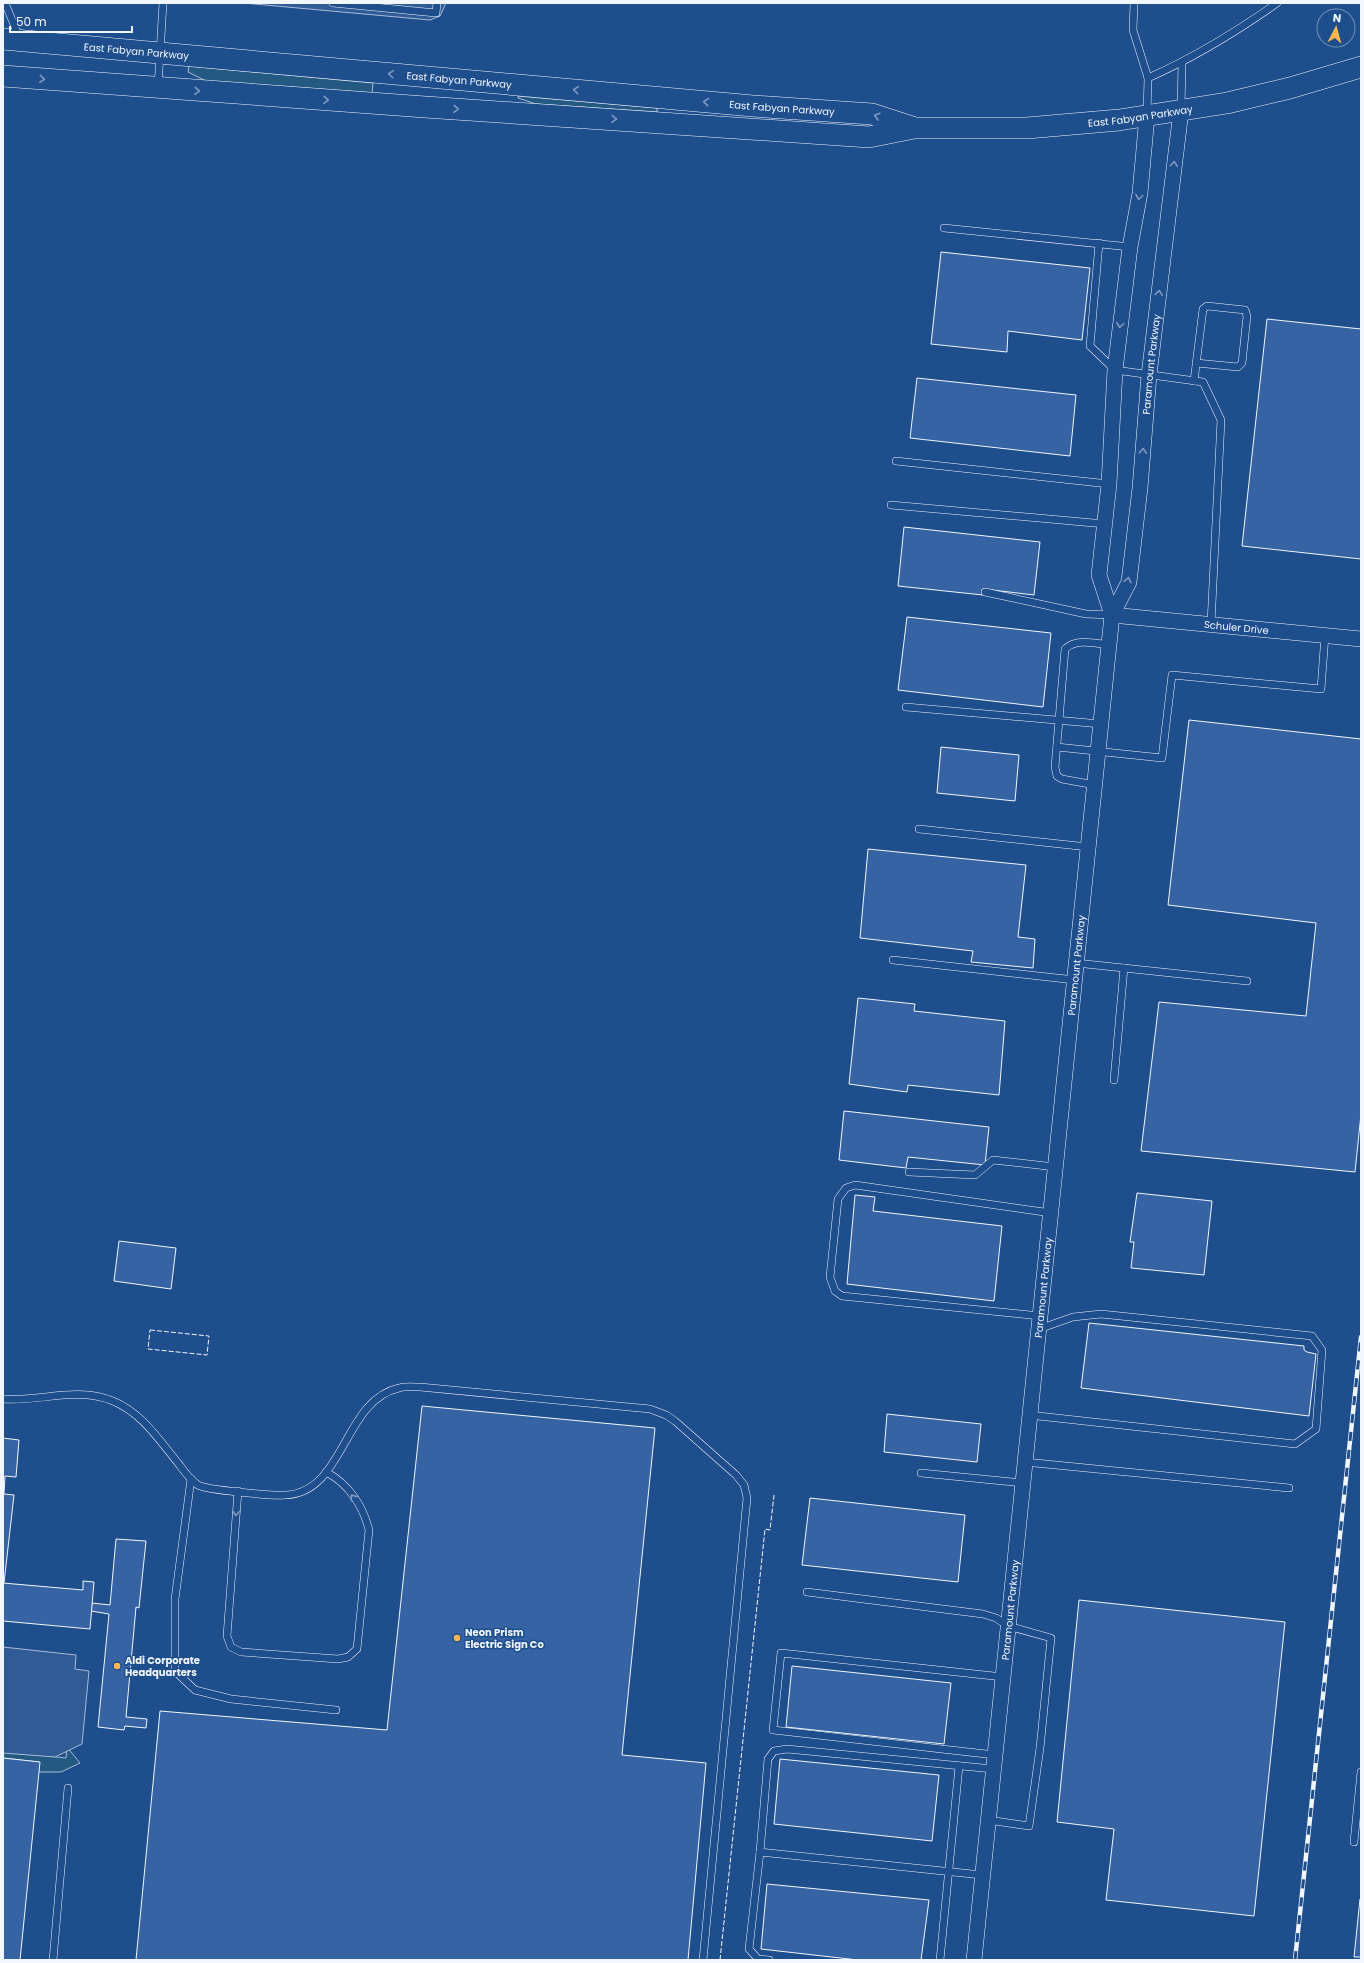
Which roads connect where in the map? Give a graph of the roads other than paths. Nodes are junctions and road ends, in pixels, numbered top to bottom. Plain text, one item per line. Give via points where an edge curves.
1 (5, 3) edge
2 (163, 3) edge
3 (333, 3) edge
4 (437, 3) edge
5 (1134, 3) edge
6 (1277, 3) edge
7 (12, 40) edge
8 (160, 54) junction
9 (1182, 63) junction
10 (1361, 67) edge
11 (3, 76) edge
12 (1148, 78) junction
13 (158, 89) junction
14 (1181, 111) junction
15 (1147, 116) junction
16 (914, 128) junction
17 (944, 228) dead end
18 (1099, 243) junction
19 (1130, 247) junction
20 (1196, 363) junction
21 (1115, 370) junction
22 (1149, 375) junction
23 (1194, 380) junction
24 (896, 461) dead end
25 (1108, 484) junction
26 (891, 505) dead end
27 (1105, 524) junction
28 (985, 592) dead end
29 (1112, 615) junction
30 (1211, 624) junction
31 (1324, 635) junction
32 (1361, 638) edge
33 (1109, 645) junction
34 (906, 707) dead end
35 (1059, 720) junction
36 (1101, 724) junction
37 (1057, 747) junction
38 (1098, 752) junction
39 (1095, 785) junction
40 (919, 829) dead end
41 (1088, 847) junction
42 (893, 960) dead end
43 (1076, 963) junction
44 (1124, 968) junction
45 (1075, 980) junction
46 (1247, 981) dead end
47 (1114, 1080) dead end
48 (1056, 1167) junction
49 (908, 1172) dead end
50 (1051, 1213) junction
51 (1039, 1322) junction
52 (3, 1399) edge
53 (1029, 1415) junction
54 (1025, 1462) junction
55 (326, 1472) junction
56 (921, 1473) dead end
57 (191, 1479) junction
58 (1022, 1483) junction
59 (1290, 1488) dead end
60 (238, 1491) junction
61 (807, 1592) dead end
62 (1008, 1626) junction
63 (1003, 1677) junction
64 (336, 1710) dead end
65 (994, 1762) junction
66 (959, 1766) junction
67 (1361, 1772) edge
68 (68, 1788) dead end
69 (988, 1820) junction
70 (1354, 1842) dead end
71 (760, 1852) junction
72 (948, 1871) junction
73 (982, 1875) junction
74 (53, 1960) edge
75 (703, 1960) edge
76 (769, 1960) edge
77 (940, 1960) edge
78 (974, 1960) edge

1 - 7 lane
2 - 8 lane
3 - 4 lane via 436,13
5 - 12 lane via 1133,30
6 - 9 lane
7 - 8 main road, East Fabyan Parkway
8 - 13 lane
16 -> 8 main road, East Fabyan Parkway via 872,114 753,106
9 - 12 lane
9 - 14 lane
10 - 14 main road, East Fabyan Parkway via 1276,91
11 -> 13 main road, East Fabyan Parkway
12 - 15 lane
13 -> 16 main road, East Fabyan Parkway via 869,137
14 - 15 main road, East Fabyan Parkway
22 -> 14 street, Paramount Parkway
15 - 16 main road, East Fabyan Parkway via 1027,128
15 -> 19 street, Paramount Parkway via 1140,193
17 - 18 lane
18 - 19 lane
18 - 21 lane via 1090,346
19 -> 21 street, Paramount Parkway
20 - 20 lane via 1203,309 1207,306 1245,310 1247,316 1242,363 1238,367
20 - 23 lane
21 - 22 lane
21 - 25 street, Paramount Parkway
22 - 23 lane
29 -> 22 street, Paramount Parkway via 1129,582
23 - 30 lane via 1203,382 1221,420
24 - 25 lane
25 - 27 street, Paramount Parkway
26 - 27 lane
27 - 29 street, Paramount Parkway via 1099,575
28 - 29 lane via 1080,613
29 - 30 street, Schuler Drive
29 - 33 street, Paramount Parkway
30 - 31 street, Schuler Drive
31 - 32 street, Schuler Drive
31 - 38 lane via 1321,689 1172,674 1162,758
33 - 35 lane via 1078,642 1070,644 1065,649
33 - 36 street, Paramount Parkway
34 - 35 lane
35 - 36 lane
35 - 37 lane
36 - 38 street, Paramount Parkway
37 - 38 lane
37 - 39 lane via 1057,776
38 - 39 street, Paramount Parkway
39 - 41 street, Paramount Parkway
40 - 41 lane
41 - 43 street, Paramount Parkway
42 - 45 lane
43 - 44 lane
43 - 45 street, Paramount Parkway
44 - 46 lane
44 - 47 lane
45 - 48 street, Paramount Parkway
48 - 49 lane via 993,1160 975,1175
48 - 50 street, Paramount Parkway
50 - 51 street, Paramount Parkway
50 - 51 lane via 855,1185 846,1188 838,1199 830,1270 831,1284 842,1296
51 - 53 street, Paramount Parkway
51 - 53 lane via 1101,1314 1312,1336 1322,1350 1316,1429 1295,1444
52 - 57 lane via 80,1393 113,1401 143,1420
53 - 54 street, Paramount Parkway
54 - 58 street, Paramount Parkway
54 - 59 lane
55 - 60 lane via 314,1484 296,1493 273,1495
60 -> 55 lane via 227,1636 231,1647 241,1652 338,1659 348,1657 357,1650 368,1530 365,1515 352,1494 336,1477
55 - 75 lane via 364,1412 392,1390 420,1387 650,1409 675,1421 736,1475 744,1486 747,1498
56 - 58 lane
57 - 60 lane via 200,1487
57 - 64 lane via 175,1599 175,1671 195,1690 231,1699
58 - 62 street, Paramount Parkway
61 - 62 lane via 983,1614 996,1618
62 - 63 street, Paramount Parkway
62 - 69 lane via 1050,1638 1041,1732 1029,1826
63 - 65 street, Paramount Parkway
63 - 65 lane via 781,1653 774,1730
65 - 66 lane
65 - 69 street, Paramount Parkway
66 - 71 lane via 786,1749 774,1751 768,1759
66 - 72 lane
67 - 70 lane
68 - 74 lane
69 - 73 street, Paramount Parkway
71 - 72 lane
71 - 76 lane via 749,1949 758,1959
72 - 73 lane
72 - 77 lane
73 - 78 street, Paramount Parkway

